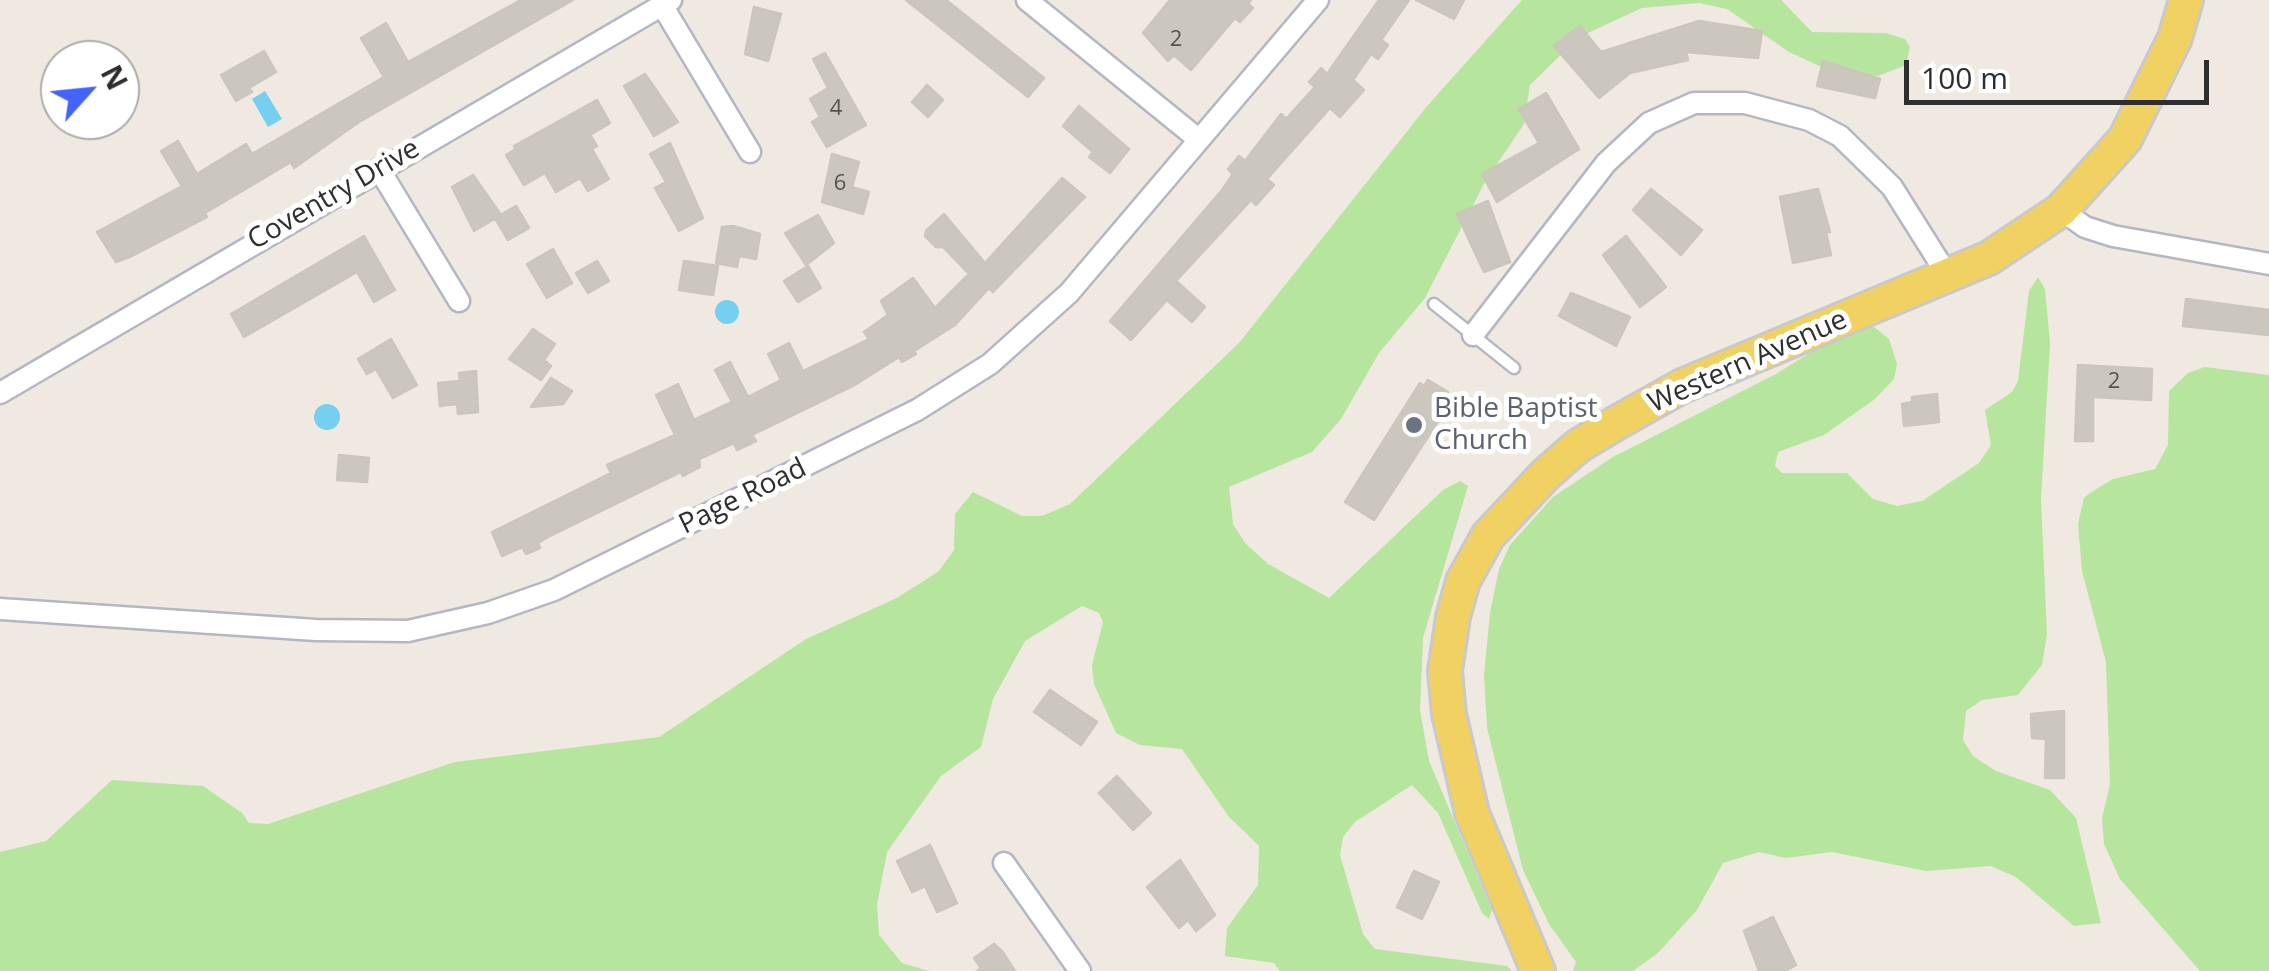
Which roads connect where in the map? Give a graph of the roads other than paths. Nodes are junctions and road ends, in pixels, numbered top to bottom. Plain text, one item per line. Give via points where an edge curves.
1 (1028, 0) edge
2 (1318, 0) edge
3 (2186, 0) edge
4 (666, 2) edge
5 (1198, 140) junction
6 (750, 152) dead end
7 (379, 169) junction
8 (2061, 210) junction
9 (2269, 264) edge
10 (1948, 276) junction
11 (459, 301) dead end
12 (1434, 304) dead end
13 (1473, 335) junction
14 (1514, 368) dead end
15 (0, 393) edge
16 (0, 608) edge
17 (1004, 864) dead end
18 (1080, 971) edge
19 (1538, 971) edge

1 - 5 street
2 - 5 street, Page Road
3 - 8 main road, Western Avenue via 2175,38 2125,139
4 - 6 street
4 - 7 street, Coventry Drive
5 - 16 street, Page Road via 1069,292 990,364 917,410 554,590 475,616 394,631
7 - 11 street
7 - 15 street, Coventry Drive
8 - 9 street via 2113,236
8 - 10 main road, Western Avenue via 1989,258
10 - 13 street via 1892,187 1840,136 1779,110 1705,102 1670,112 1629,140
10 - 19 main road, Western Avenue via 1682,386 1634,413 1578,446 1488,536 1463,581 1453,617 1445,671 1449,714 1472,813
12 - 13 lane
13 - 14 lane
17 - 18 street

